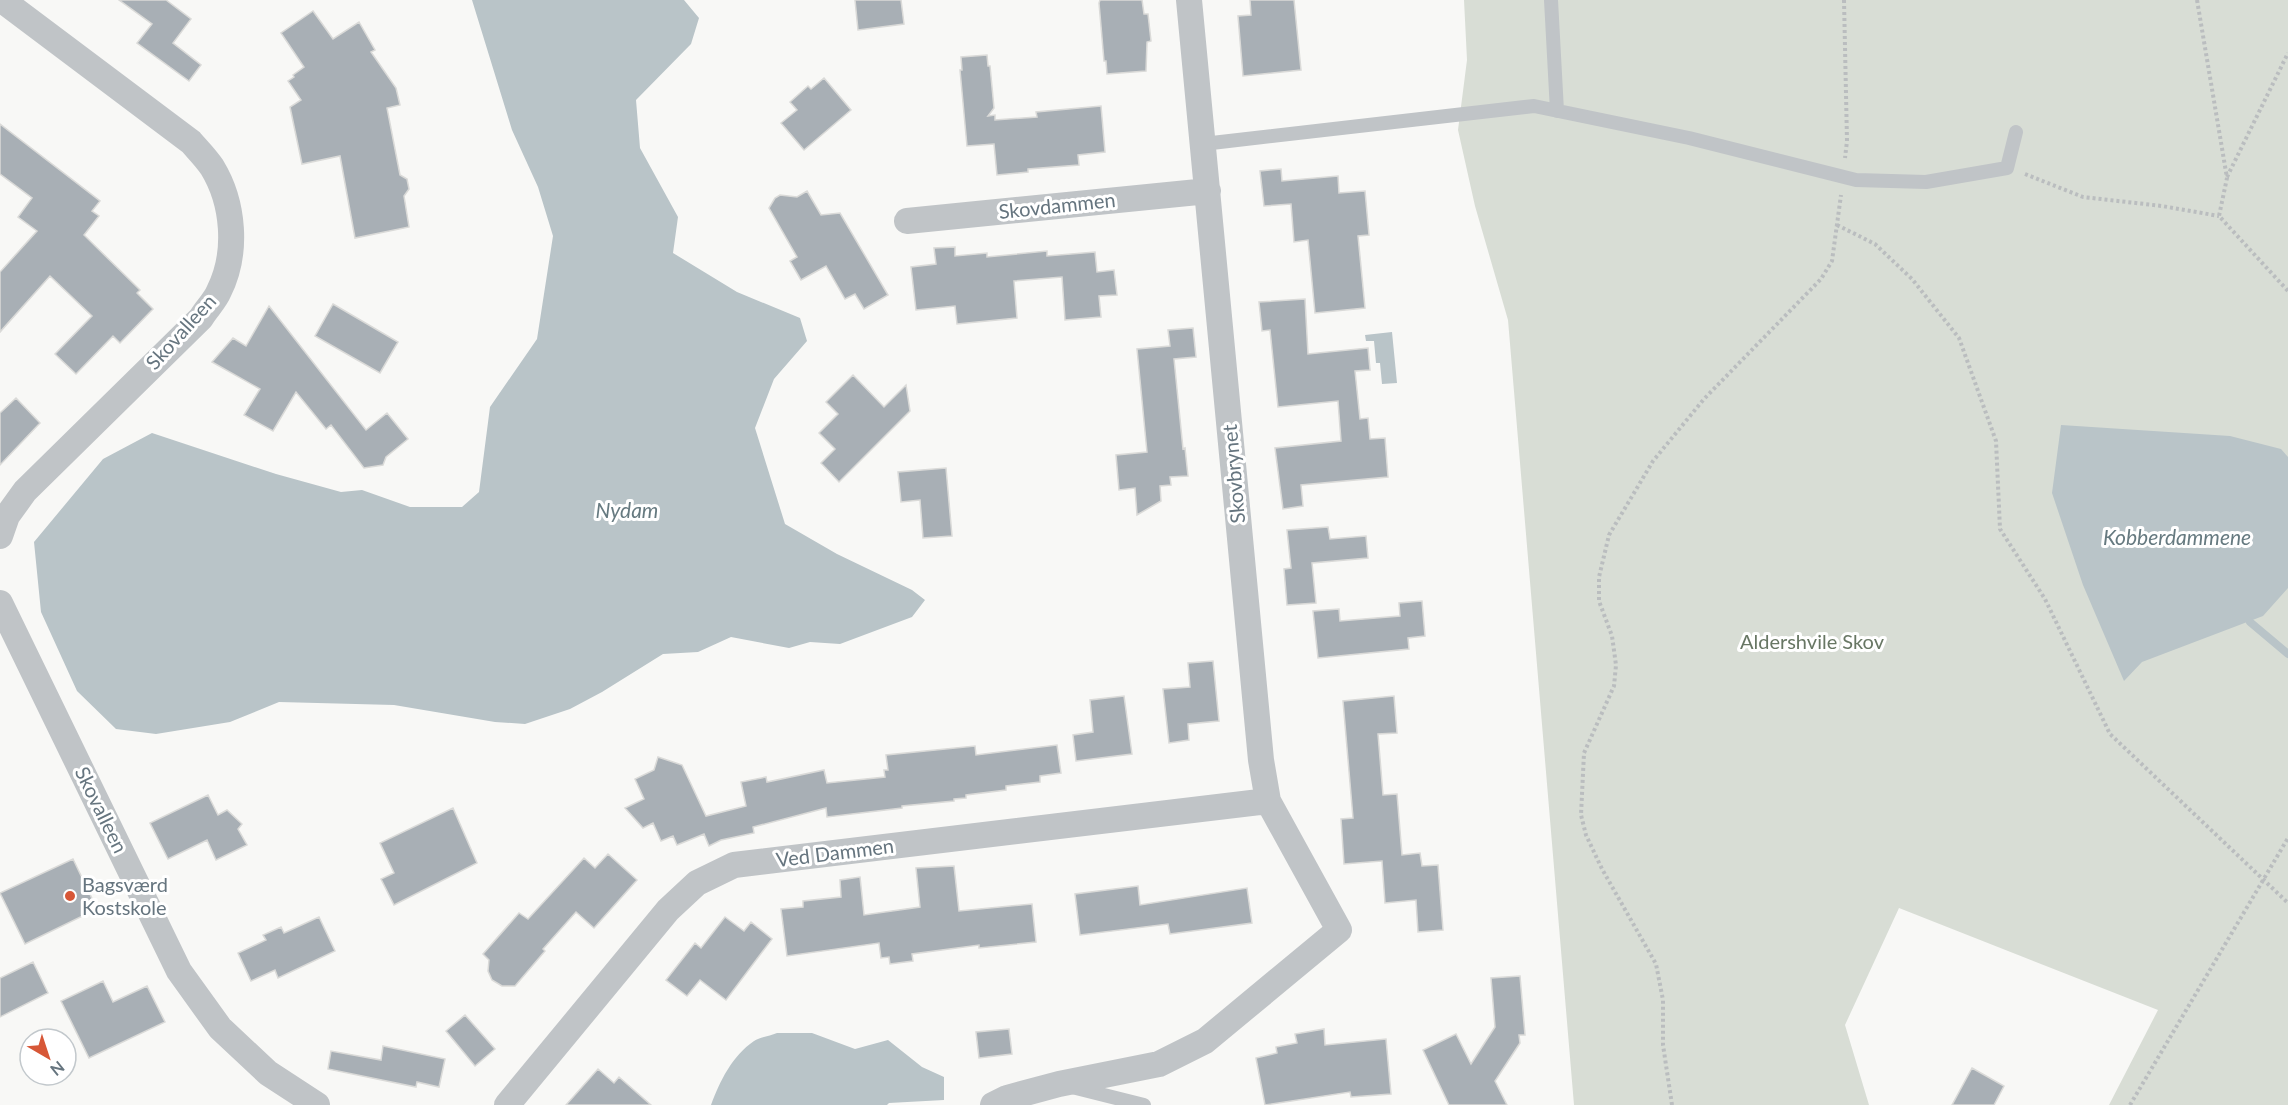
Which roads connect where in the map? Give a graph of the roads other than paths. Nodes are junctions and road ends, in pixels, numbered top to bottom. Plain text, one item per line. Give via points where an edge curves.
1 (2, 0) edge
2 (1189, 0) edge
3 (1551, 0) edge
4 (1557, 111) junction
5 (2016, 132) dead end
6 (1203, 144) junction
7 (1208, 191) junction
8 (907, 221) dead end
9 (2, 522) edge
10 (0, 603) edge
11 (1268, 801) junction
12 (1059, 1084) junction
13 (317, 1105) edge
14 (507, 1105) edge
15 (993, 1105) edge
16 (1144, 1105) edge

1 - 9 street, Skovalleen via 191,142 212,167 226,198 232,229 229,259 219,291 201,318 25,491
2 - 6 street, Skovbrynet
3 - 4 lane
4 - 5 lane via 1689,138 1856,180 1926,182 2007,168
4 - 6 lane via 1534,106
6 - 7 street, Skovbrynet
7 - 8 street, Skovdammen
7 - 11 street, Skovbrynet
10 - 13 street, Skovalleen via 179,971 220,1028 268,1073
11 - 12 street, Skovbrynet via 1339,930 1205,1041 1159,1064
11 - 14 street, Ved Dammen via 734,866 697,883 668,910
12 - 15 street
12 - 16 lane

